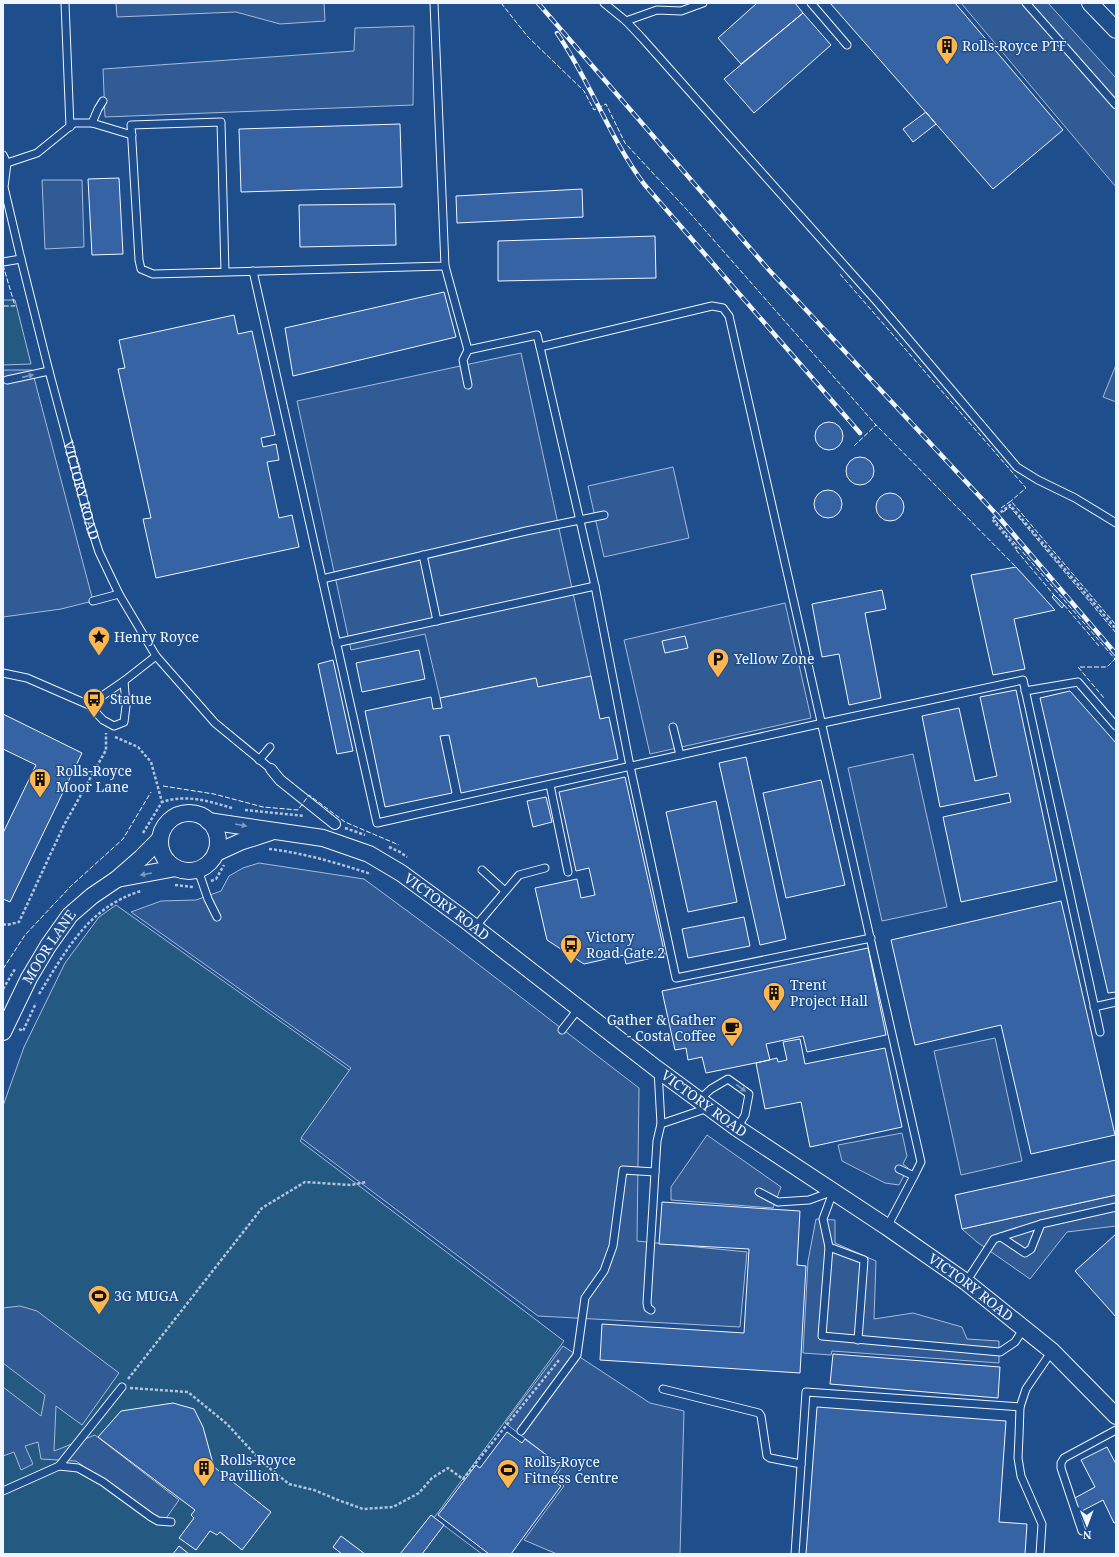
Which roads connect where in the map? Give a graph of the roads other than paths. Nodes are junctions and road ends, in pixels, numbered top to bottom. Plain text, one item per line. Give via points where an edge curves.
1 (65, 3) edge
2 (434, 3) edge
3 (604, 3) edge
4 (703, 3) edge
5 (811, 3) edge
6 (1026, 3) edge
7 (1090, 3) edge
8 (626, 21) junction
9 (1116, 30) edge
10 (847, 45) dead end
11 (103, 101) dead end
12 (1116, 105) edge
13 (92, 123) junction
14 (70, 127) junction
15 (132, 135) junction
16 (3, 155) edge
17 (5, 163) edge
18 (21, 259) junction
19 (3, 262) edge
20 (445, 266) junction
21 (253, 270) junction
22 (225, 272) junction
23 (540, 347) junction
24 (468, 350) junction
25 (49, 371) junction
26 (7, 380) dead end
27 (468, 385) dead end
28 (604, 515) dead end
29 (580, 520) junction
30 (1116, 523) edge
31 (423, 555) junction
32 (322, 579) junction
33 (595, 586) junction
34 (119, 594) junction
35 (93, 601) dead end
36 (437, 621) junction
37 (336, 643) junction
38 (156, 656) junction
39 (3, 673) edge
40 (124, 681) junction
41 (1025, 691) junction
42 (89, 705) junction
43 (823, 723) junction
44 (1116, 726) edge
45 (673, 727) dead end
46 (270, 747) dead end
47 (680, 755) junction
48 (259, 760) junction
49 (630, 766) junction
50 (271, 769) joint
51 (550, 784) junction
52 (208, 821) junction
53 (335, 824) dead end
54 (272, 831) junction
55 (160, 839) junction
56 (216, 853) junction
57 (176, 868) junction
58 (545, 868) dead end
59 (198, 870) junction
60 (482, 870) dead end
61 (568, 872) dead end
62 (117, 879) junction
63 (505, 891) junction
64 (217, 917) dead end
65 (475, 927) junction
66 (871, 938) junction
67 (1116, 1002) edge
68 (1094, 1007) junction
69 (579, 1008) junction
70 (562, 1030) dead end
71 (3, 1032) edge
72 (1100, 1032) dead end
73 (657, 1069) junction
74 (704, 1104) junction
75 (661, 1124) junction
76 (737, 1128) junction
77 (899, 1169) dead end
78 (655, 1172) junction
79 (914, 1176) junction
80 (759, 1192) dead end
81 (833, 1192) junction
82 (1116, 1207) edge
83 (1041, 1224) junction
84 (887, 1227) junction
85 (1001, 1237) junction
86 (829, 1247) junction
87 (966, 1282) junction
88 (651, 1310) dead end
89 (1024, 1328) junction
90 (858, 1340) junction
91 (1052, 1351) junction
92 (122, 1387) road end
93 (663, 1389) dead end
94 (1020, 1407) junction
95 (1116, 1416) edge
96 (1116, 1430) edge
97 (521, 1431) dead end
98 (801, 1464) junction
99 (59, 1466) junction
100 (3, 1491) edge
101 (171, 1522) dead end
102 (1082, 1531) dead end
103 (795, 1554) edge
104 (1040, 1554) edge

1 - 14 lane
2 - 20 lane
3 - 8 lane
4 - 8 lane via 681,11 657,10
5 - 10 lane
6 - 12 lane
7 - 9 street
8 - 30 lane via 878,303 1017,467
11 - 13 lane
13 - 14 lane via 74,123
13 - 15 lane
14 - 17 lane via 37,153
15 - 22 lane via 141,269 153,274
15 - 22 lane via 132,125 220,122
16 - 17 lane
17 - 18 lane, VICTORY ROAD via 4,187
18 - 19 lane
18 - 25 lane, VICTORY ROAD
20 - 21 lane
20 - 24 lane
21 - 22 lane
21 - 32 lane
23 - 24 lane via 537,335
23 - 29 lane
23 - 43 lane via 712,306 723,308 729,316
24 - 27 lane via 463,360
26 -> 25 lane
25 - 34 lane, VICTORY ROAD via 90,524 99,552
28 - 29 lane
29 - 31 lane
29 - 33 lane
31 - 32 lane
31 - 36 lane
32 - 37 lane
33 - 36 lane
33 - 49 lane
34 - 35 lane
34 - 38 lane, VICTORY ROAD
36 - 37 lane
37 - 51 lane via 376,823
38 - 40 lane
38 - 48 lane, VICTORY ROAD via 215,723
39 - 42 lane via 27,678
40 - 42 lane
40 - 42 lane via 124,722 114,726 103,720
41 - 43 lane via 1023,680
41 - 44 lane via 1078,682
41 - 68 lane
43 - 47 lane
43 - 66 lane
45 - 47 lane
46 - 48 lane
47 - 49 lane
48 - 50 lane, VICTORY ROAD
49 - 51 lane
49 - 66 lane via 676,978
50 - 53 street via 280,780
51 - 61 lane
52 -> 54 street, VICTORY ROAD
52 - 55 street via 194,814 178,815 165,824
52 - 56 street via 217,836
54 - 56 street, VICTORY ROAD
54 - 65 street, VICTORY ROAD via 323,838 369,854 401,872
55 - 57 street via 163,856 168,864
55 - 62 street, MOOR LANE
56 - 59 street via 209,863
57 - 59 street via 183,871
57 -> 62 street, MOOR LANE
58 - 63 lane via 519,875
59 - 64 lane
60 - 63 lane
62 - 71 street, MOOR LANE via 70,915 29,978
63 - 65 lane
65 - 69 street, VICTORY ROAD
66 - 79 lane via 921,1162
67 - 68 lane
68 - 72 lane
69 - 70 lane
69 - 73 street, VICTORY ROAD
73 - 74 street, VICTORY ROAD
73 - 75 lane
74 - 75 lane
74 - 76 street, VICTORY ROAD
74 -> 76 lane via 711,1089 728,1079 749,1094 745,1115
75 - 78 lane
76 - 81 street, VICTORY ROAD
77 - 79 lane
78 - 88 lane via 646,1303
78 - 97 lane via 623,1170 613,1246 604,1271 585,1298 577,1355
79 - 84 lane
80 - 81 lane via 778,1202 809,1200
81 - 84 street, VICTORY ROAD
81 - 86 lane via 823,1219
82 - 83 lane
83 - 85 lane
83 - 85 lane via 1029,1252 1024,1253
84 - 87 street, VICTORY ROAD
85 - 87 lane via 994,1239
86 - 90 lane via 864,1260
86 - 90 lane via 822,1336
87 - 89 street, VICTORY ROAD
89 - 90 lane via 1015,1342 1000,1352
89 - 91 street, VICTORY ROAD
91 - 94 lane via 1026,1389
91 - 95 street, VICTORY ROAD
92 - 99 lane
93 - 98 lane via 758,1413 761,1416 767,1456
94 - 98 lane via 806,1392
94 - 104 lane via 1018,1458 1021,1476 1042,1524
96 - 102 lane via 1064,1458 1061,1463
98 - 103 lane
99 - 100 lane
99 - 101 lane via 78,1468 103,1482 150,1517 158,1521

